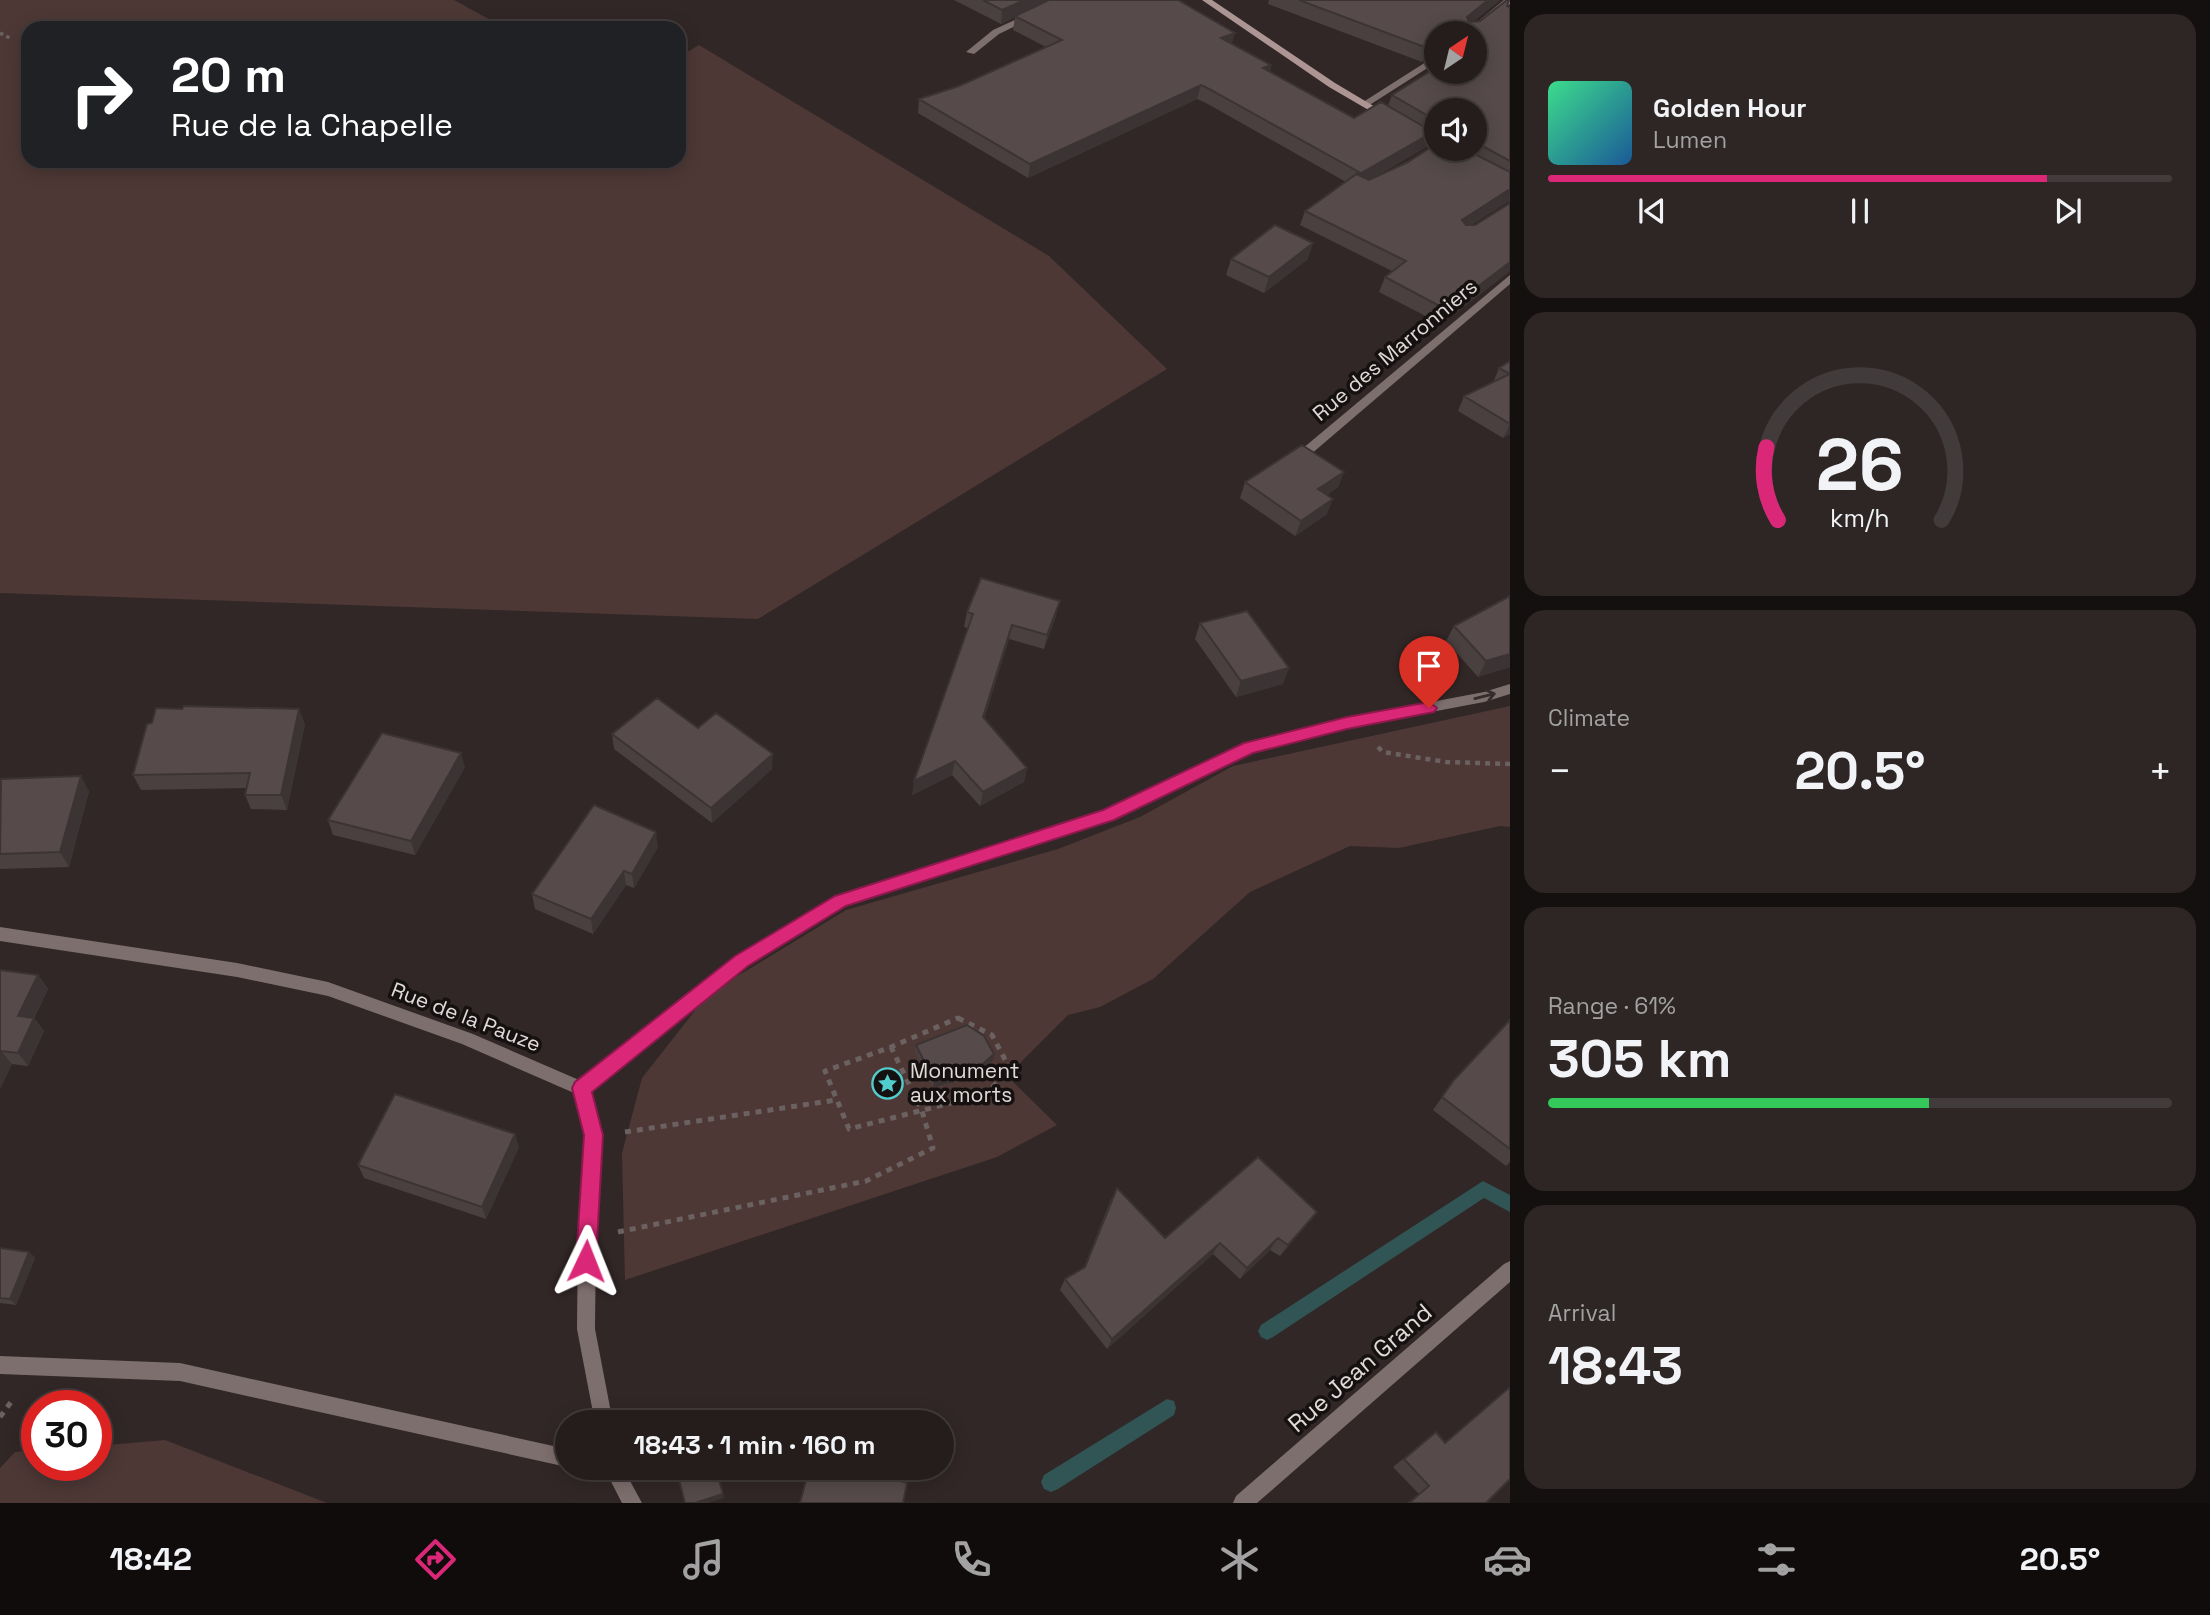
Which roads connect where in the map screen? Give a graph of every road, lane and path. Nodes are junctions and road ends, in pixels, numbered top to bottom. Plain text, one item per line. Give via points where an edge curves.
1 (1065, 0) edge
2 (1206, 0) edge
3 (1510, 0) edge
4 (1483, 21) edge
5 (0, 33) edge
6 (12, 39) dead end
7 (971, 52) dead end
8 (1424, 66) edge
9 (1365, 104) junction
10 (1398, 123) edge
11 (1409, 130) edge
12 (1424, 141) edge
13 (1510, 278) edge
14 (1306, 452) edge
15 (1510, 689) edge
16 (1383, 751) dead end
17 (1510, 764) edge
18 (0, 934) edge
19 (891, 1048) junction
20 (582, 1088) junction
21 (836, 1100) junction
22 (922, 1111) junction
23 (656, 1129) dead end
24 (587, 1238) junction
25 (1510, 1270) edge
26 (0, 1366) edge
27 (602, 1410) edge
28 (555, 1455) edge
29 (620, 1480) edge
30 (632, 1503) edge
31 (1243, 1503) edge

1 - 7 street via 996,32
2 - 9 main road
3 - 4 street
5 - 6 path
8 - 9 street
9 - 10 main road
11 - 12 main road
13 - 14 street, Rue des Marronniers
20 -> 15 street via 742,961 841,901 1108,815 1249,748
16 - 17 path via 1446,762
18 - 20 street, Rue de la Pauze via 237,970 328,989 467,1039
19 - 21 path via 825,1071
19 - 22 path
19 - 22 path via 958,1018 992,1035 1010,1069 986,1094
20 - 24 street via 594,1135
21 - 22 path via 849,1129
21 - 23 path
22 - 24 path via 933,1148 866,1181
24 - 27 street via 586,1329
25 - 31 street, Rue Jean Grand
26 - 28 street via 180,1372
29 - 30 street

